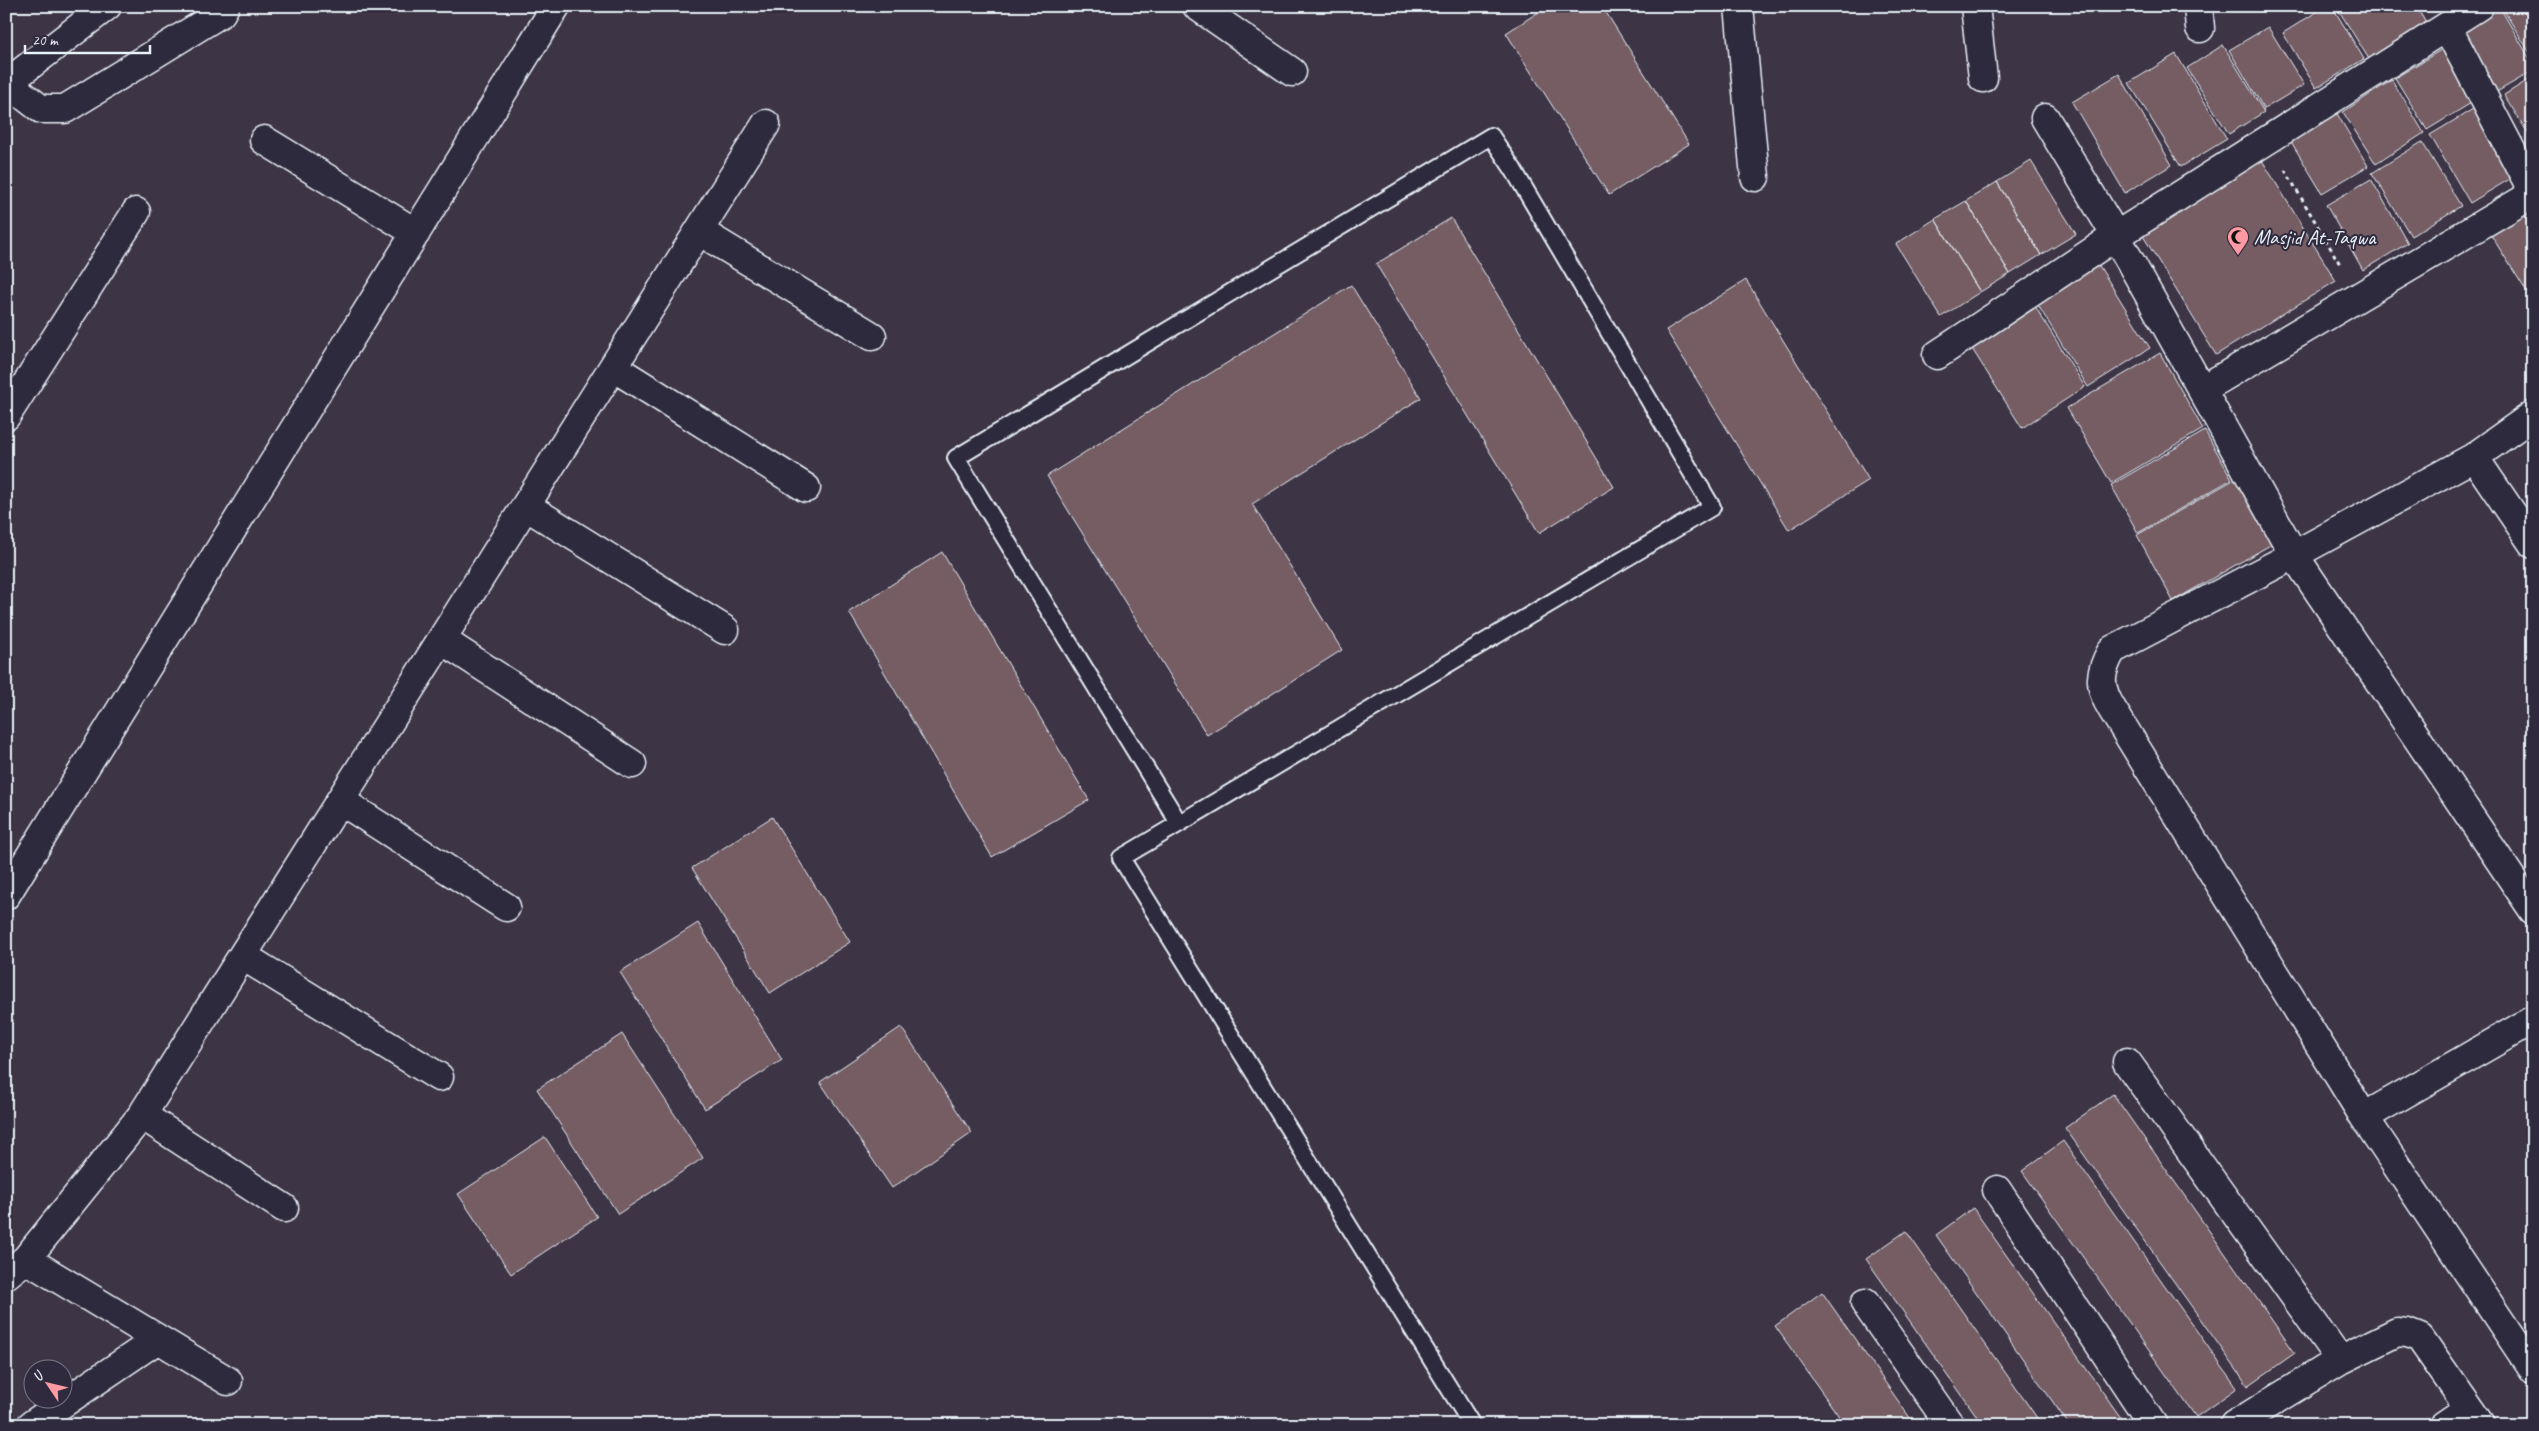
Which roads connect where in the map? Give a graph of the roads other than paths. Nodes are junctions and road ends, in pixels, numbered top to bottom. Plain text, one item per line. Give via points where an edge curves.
1 (107, 6) edge
2 (225, 6) edge
3 (556, 6) edge
4 (1739, 6) edge
5 (1975, 6) edge
6 (2479, 6) edge
7 (1202, 8) edge
8 (2447, 26) junction
9 (1292, 72) dead end
10 (1983, 78) dead end
11 (7, 83) edge
12 (2045, 118) dead end
13 (766, 124) dead end
14 (264, 140) dead end
15 (1755, 177) dead end
16 (2533, 193) edge
17 (136, 212) dead end
18 (699, 231) junction
19 (416, 233) junction
20 (2116, 236) junction
21 (872, 336) dead end
22 (1937, 355) dead end
23 (613, 368) junction
24 (2202, 389) junction
25 (2533, 415) edge
26 (6, 416) edge
27 (2474, 457) junction
28 (806, 488) dead end
29 (526, 506) junction
30 (2533, 544) edge
31 (2294, 555) junction
32 (725, 630) dead end
33 (442, 640) junction
34 (632, 764) dead end
35 (341, 801) junction
36 (1179, 823) junction
37 (6, 895) edge
38 (506, 907) dead end
39 (2533, 910) edge
40 (242, 956) junction
41 (2533, 1020) edge
42 (2127, 1062) dead end
43 (439, 1077) dead end
44 (142, 1116) junction
45 (2364, 1117) junction
46 (1997, 1190) dead end
47 (284, 1208) dead end
48 (16, 1267) edge
49 (1865, 1303) dead end
50 (158, 1339) junction
51 (2340, 1360) junction
52 (2533, 1370) edge
53 (228, 1381) dead end
54 (2475, 1416) edge
55 (31, 1425) edge
56 (1472, 1425) edge
57 (1950, 1425) edge
58 (2153, 1425) edge
59 (2234, 1425) edge
60 (2444, 1425) edge

1 - 11 street
2 - 11 street via 221,13 65,109 41,109
3 - 19 street
4 - 15 street
5 - 10 street
6 - 8 street
7 - 9 street
8 - 16 street
8 - 20 street
12 - 20 street
13 - 18 street
14 - 19 street
16 - 24 street
17 - 26 street
18 - 21 street
18 - 23 street
19 - 37 street
20 - 22 street
20 - 24 street
23 - 28 street
23 - 29 street
24 - 31 street
25 - 27 street
27 - 30 street
27 - 31 street
29 - 32 street
29 - 33 street
31 - 39 street
31 - 45 street via 2112,650 2102,667 2102,680 2104,696 2112,710
33 - 34 street
33 - 35 street
35 - 38 street
35 - 40 street
36 - 36 lane via 1712,507 1491,136 956,458
36 - 56 lane via 1121,858
40 - 43 street
40 - 44 street
41 - 45 street
42 - 51 street
44 - 47 street
44 - 48 street
45 - 52 street
46 - 58 street
48 - 50 street
49 - 57 street
50 - 53 street
50 - 55 street
51 - 54 street via 2397,1332 2420,1338
51 - 59 street
54 - 60 street

